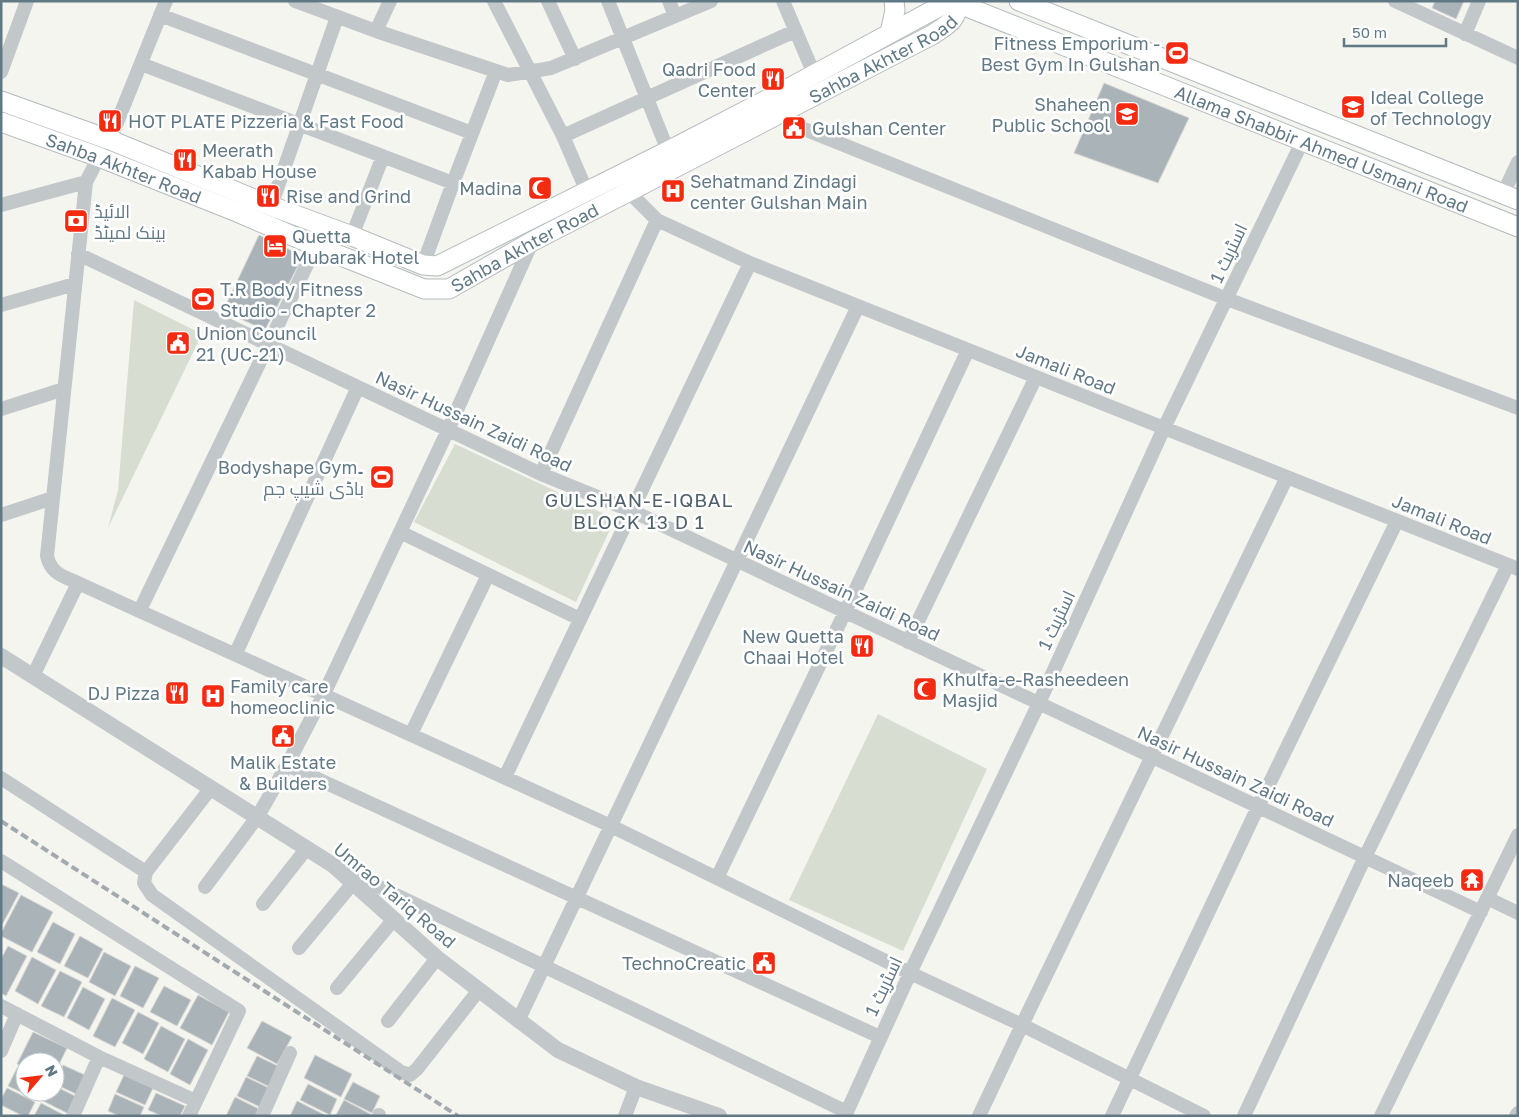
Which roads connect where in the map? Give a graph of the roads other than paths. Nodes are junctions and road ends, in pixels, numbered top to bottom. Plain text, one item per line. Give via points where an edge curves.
1 (27, 1) edge
2 (166, 1) edge
3 (295, 1) edge
4 (390, 1) edge
5 (494, 1) edge
6 (548, 1) edge
7 (608, 1) edge
8 (668, 1) edge
9 (711, 1) edge
10 (783, 1) edge
11 (894, 1) edge
12 (1395, 1) edge
13 (1479, 1) edge
14 (954, 2) edge
15 (1031, 4) edge
16 (160, 15) junction
17 (675, 16) junction
18 (337, 17) junction
19 (376, 31) junction
20 (795, 32) junction
21 (890, 33) junction
22 (1465, 34) junction
23 (623, 38) junction
24 (1518, 58) edge
25 (575, 59) junction
26 (141, 64) junction
27 (496, 71) junction
28 (530, 71) junction
29 (1, 72) edge
30 (814, 74) junction
31 (317, 75) junction
32 (647, 98) junction
33 (1, 101) edge
34 (783, 101) junction
35 (1, 122) edge
36 (300, 124) junction
37 (472, 133) junction
38 (563, 136) junction
39 (110, 140) junction
40 (1303, 140) junction
41 (668, 151) junction
42 (383, 156) junction
43 (99, 157) junction
44 (1518, 162) edge
45 (620, 174) junction
46 (86, 182) junction
47 (453, 183) junction
48 (587, 192) junction
49 (629, 192) junction
50 (1510, 197) edge
51 (1, 205) edge
52 (270, 206) junction
53 (657, 220) junction
54 (524, 224) junction
55 (1518, 227) edge
56 (352, 236) junction
57 (533, 240) junction
58 (316, 246) junction
59 (78, 254) junction
60 (750, 263) junction
61 (423, 265) junction
62 (76, 284) junction
63 (1227, 299) junction
64 (1, 305) edge
65 (858, 306) junction
66 (269, 344) junction
67 (968, 350) junction
68 (1036, 377) junction
69 (358, 387) junction
70 (64, 389) junction
71 (1518, 408) edge
72 (1, 409) edge
73 (1164, 428) junction
74 (448, 430) junction
75 (541, 474) junction
76 (1288, 478) junction
77 (53, 498) junction
78 (632, 511) junction
79 (1, 515) edge
80 (1397, 521) junction
81 (400, 532) junction
82 (737, 561) junction
83 (1513, 567) edge
84 (488, 574) junction
85 (78, 583) junction
86 (140, 610) junction
87 (845, 612) junction
88 (580, 619) junction
89 (908, 642) junction
90 (236, 654) junction
91 (1, 656) edge
92 (33, 676) junction
93 (324, 694) junction
94 (1039, 704) junction
95 (411, 734) junction
96 (1152, 757) junction
97 (287, 765) junction
98 (505, 777) junction
99 (1, 778) edge
100 (211, 788) junction
101 (1258, 807) junction
102 (258, 816) junction
103 (611, 826) junction
104 (1518, 835) edge
105 (307, 848) junction
106 (1365, 857) junction
107 (1, 861) edge
108 (333, 865) junction
109 (146, 872) junction
110 (717, 878) junction
111 (353, 883) junction
112 (205, 887) dead end
113 (1487, 898) junction
114 (576, 899) junction
115 (263, 904) dead end
116 (1481, 912) junction
117 (1518, 913) edge
118 (394, 919) junction
119 (299, 948) dead end
120 (437, 958) junction
121 (544, 965) junction
122 (910, 973) junction
123 (337, 988) dead end
124 (479, 990) junction
125 (1, 1006) edge
126 (17, 1014) junction
127 (388, 1021) dead end
128 (518, 1021) junction
129 (1022, 1025) junction
130 (880, 1037) junction
131 (1, 1051) edge
132 (290, 1053) dead end
133 (99, 1056) junction
134 (1129, 1079) junction
135 (636, 1087) junction
136 (196, 1101) junction
137 (846, 1114) edge
138 (73, 1116) edge
139 (189, 1116) edge
140 (262, 1116) edge
141 (625, 1116) edge
142 (718, 1116) edge
143 (979, 1116) edge
144 (1112, 1116) edge
145 (1204, 1116) edge
146 (1244, 1116) edge
147 (1381, 1116) edge

1 - 29 street
2 - 16 street
3 - 18 street
4 - 19 street
5 - 28 street
6 - 25 street
7 - 23 street
8 - 17 street
9 - 17 street
10 - 20 street
11 - 21 main road
12 - 22 street
13 - 22 street
14 - 21 main road, Sahba Akhter Road
14 - 34 main road, Sahba Akhter Road via 954,19 938,31
14 - 40 main road, Allama Shabbir Ahmed Usmani Road
15 - 50 main road, Allama Shabbir Ahmed Usmani Road
16 - 26 street
16 - 31 street
17 - 23 street
18 - 19 street
18 - 31 street
19 - 27 street
20 - 30 street
20 - 32 street
21 - 30 main road, Sahba Akhter Road
22 - 24 street
23 - 25 street
23 - 32 street
25 - 28 street via 551,68
26 - 36 street
26 - 39 street
27 - 28 street via 508,75
27 - 37 street
28 - 38 street
30 - 34 main road, Sahba Akhter Road
31 - 36 street
31 - 37 street
32 - 38 street
32 - 41 street
33 - 39 main road, Sahba Akhter Road
34 - 41 main road, Sahba Akhter Road
34 - 49 main road, Sahba Akhter Road
34 - 63 street via 799,127
35 - 43 main road, Sahba Akhter Road
36 - 42 street
36 - 52 street
37 - 47 street
38 - 48 street
39 - 52 main road, Sahba Akhter Road
40 - 55 main road, Allama Shabbir Ahmed Usmani Road
40 - 63 street, اسٹریٹ 1
41 - 45 main road, Sahba Akhter Road
42 - 47 street
42 - 56 street
43 - 46 street
43 - 58 main road, Sahba Akhter Road
44 - 50 street
45 - 48 main road, Sahba Akhter Road
45 - 49 street, Jamali Road
46 - 51 street
46 - 59 street
47 - 61 street
48 - 54 main road, Sahba Akhter Road
49 - 53 street, Jamali Road
49 - 57 main road, Sahba Akhter Road
52 - 56 main road, Sahba Akhter Road
53 - 60 street, Jamali Road
53 - 75 street
54 - 57 street
54 - 61 main road, Sahba Akhter Road via 437,266
56 - 61 main road, Sahba Akhter Road
57 - 58 main road, Sahba Akhter Road via 449,289 424,289
57 - 74 street
58 - 66 street
59 - 62 street
59 - 66 street, Nasir Hussain Zaidi Road
60 - 65 street, Jamali Road
60 - 78 street
62 - 64 street
62 - 70 street
63 - 71 street
63 - 73 street, اسٹریٹ 1
65 - 67 street, Jamali Road
65 - 82 street
66 - 69 street, Nasir Hussain Zaidi Road
66 - 86 street
67 - 68 street, Jamali Road
67 - 87 street
68 - 73 street, Jamali Road
68 - 89 street
69 - 74 street, Nasir Hussain Zaidi Road
69 - 90 street
70 - 72 street
70 - 77 street
73 - 76 street, Jamali Road
73 - 94 street, اسٹریٹ 1
74 - 75 street, Nasir Hussain Zaidi Road
74 - 81 street
75 - 78 street, Nasir Hussain Zaidi Road
76 - 80 street, Jamali Road
76 - 96 street
77 - 79 street
77 - 85 street via 46,556 49,566 57,573
78 - 82 street, Nasir Hussain Zaidi Road
78 - 88 street
80 - 83 street, Jamali Road
80 - 101 street
81 - 84 street
81 - 93 street
82 - 87 street, Nasir Hussain Zaidi Road
82 - 103 street
83 - 106 street
84 - 88 street
84 - 95 street
85 - 86 street
85 - 92 street
86 - 90 street
87 - 89 street, Nasir Hussain Zaidi Road
87 - 110 street
88 - 98 street
89 - 94 street, Nasir Hussain Zaidi Road
90 - 93 street
91 - 92 street, Umrao Tariq Road
92 - 100 street, Umrao Tariq Road
93 - 95 street
93 - 97 street
94 - 96 street, Nasir Hussain Zaidi Road
94 - 122 street, اسٹریٹ 1
95 - 98 street
96 - 101 street, Nasir Hussain Zaidi Road
96 - 129 street
97 - 102 street
97 - 114 street
98 - 103 street
99 - 109 street
100 - 102 street, Umrao Tariq Road
100 - 109 street
101 - 106 street, Nasir Hussain Zaidi Road
101 - 134 street
102 - 105 street, Umrao Tariq Road
102 - 112 street
103 - 110 street
103 - 114 street
104 - 113 street
105 - 108 street, Umrao Tariq Road
105 - 115 street
106 - 116 street, Nasir Hussain Zaidi Road
106 - 146 street
107 - 136 street via 239,1011
108 - 111 street, Umrao Tariq Road
108 - 121 street
109 - 124 street via 144,883 152,895 401,1072 410,1075 418,1069
110 - 122 street
111 - 118 street, Umrao Tariq Road
111 - 119 street
113 - 116 street
113 - 117 street
114 - 121 street
114 - 130 street
116 - 147 street
118 - 120 street, Umrao Tariq Road
118 - 123 street
120 - 124 street, Umrao Tariq Road
120 - 127 street
121 - 128 street
121 - 137 street
122 - 129 street
122 - 130 street, اسٹریٹ 1
124 - 128 street, Umrao Tariq Road
125 - 126 street
126 - 131 street
126 - 133 street
128 - 135 street, Umrao Tariq Road via 558,1050
129 - 134 street
129 - 143 street
130 - 137 street, اسٹریٹ 1
132 - 140 street
133 - 136 street
133 - 138 street
134 - 144 street
134 - 145 street
135 - 141 street
135 - 142 street, Umrao Tariq Road
136 - 139 street

